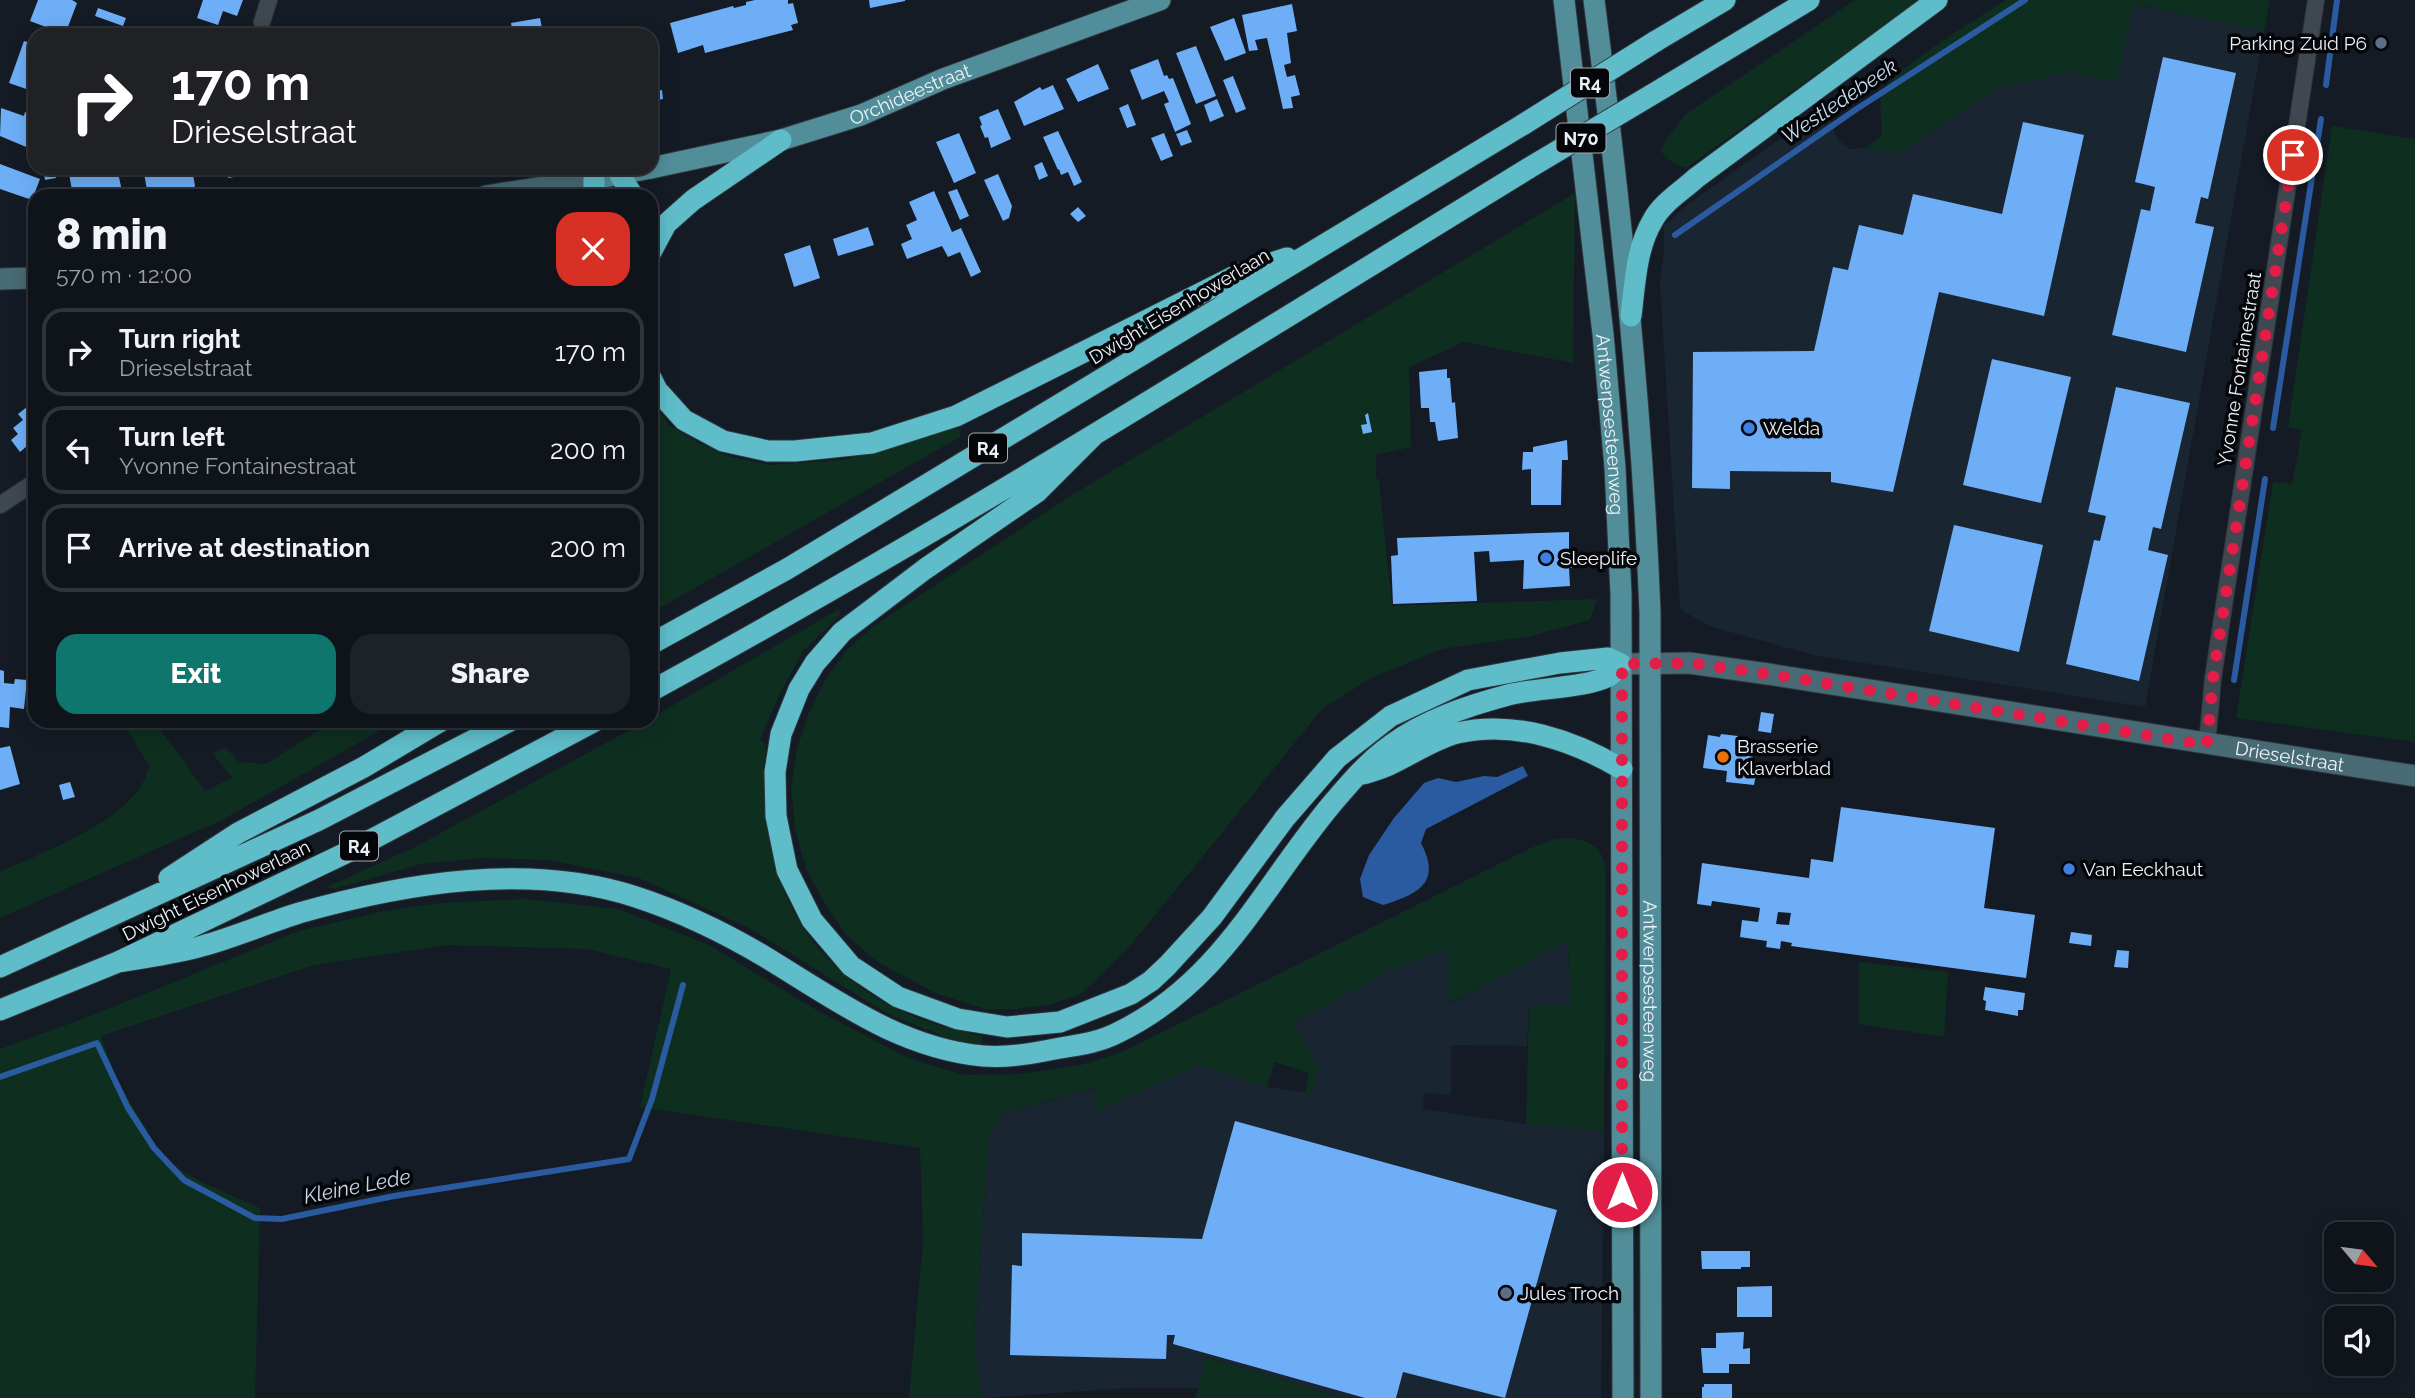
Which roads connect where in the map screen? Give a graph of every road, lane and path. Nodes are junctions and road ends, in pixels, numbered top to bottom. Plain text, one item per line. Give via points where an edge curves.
1 (269, 0) edge
2 (1160, 0) edge
3 (1564, 0) edge
4 (1594, 0) edge
5 (1726, 0) edge
6 (1809, 0) edge
7 (1937, 0) edge
8 (2316, 0) edge
9 (262, 22) dead end
10 (781, 140) junction
11 (658, 166) edge
12 (618, 175) edge
13 (594, 187) edge
14 (570, 189) edge
15 (658, 240) edge
16 (1323, 247) junction
17 (28, 278) edge
18 (0, 279) edge
19 (1631, 316) junction
20 (658, 391) edge
21 (1094, 435) junction
22 (28, 487) edge
23 (0, 505) edge
24 (658, 640) edge
25 (1622, 664) junction
26 (1650, 664) junction
27 (658, 687) edge
28 (430, 728) edge
29 (497, 728) edge
30 (582, 728) edge
31 (2207, 745) junction
32 (1622, 769) junction
33 (2415, 776) edge
34 (1354, 778) junction
35 (110, 919) junction
36 (118, 962) junction
37 (0, 967) edge
38 (0, 1010) edge
39 (1622, 1141) junction
40 (1650, 1142) junction
41 (1623, 1398) edge
42 (1651, 1398) edge

1 - 9 street
2 - 10 main road, Orchideestraat via 943,79 861,115
3 - 25 main road, Antwerpsesteenweg / N70 via 1604,334 1615,468
4 - 19 main road, Antwerpsesteenweg / N70
5 - 16 highway, Dwight Eisenhowerlaan / R4, bridge
6 - 21 highway, R4, bridge
7 - 19 highway via 1696,178 1661,209 1641,249
8 - 31 street, Yvonne Fontainestraat via 2213,678
10 - 11 main road, Orchideestraat
10 - 15 highway via 693,200 667,224
12 - 13 main road, Orchideestraat
13 - 14 street, Orchideestraat
16 - 20 highway via 1239,274 956,416 872,443 768,451 723,441 684,420
16 - 24 highway, Dwight Eisenhowerlaan / R4 via 787,569
17 - 18 street
19 - 26 main road, Antwerpsesteenweg / N70 via 1646,510
21 - 25 highway via 1037,492 842,632 799,689 781,734 775,772 776,817 787,870 812,920 851,966 898,997 958,1019 1007,1027 1060,1021 1131,994 1167,966 1212,917 1285,818 1337,758 1391,716 1468,680 1498,673 1608,658
21 - 27 highway, R4 via 798,611
22 - 23 street
25 - 26 street, Drieselstraat
25 - 32 main road, Antwerpsesteenweg / N70
25 - 34 highway via 1608,676 1511,694 1433,719 1390,745
26 - 31 street, Drieselstraat via 1689,663 1768,674
26 - 40 main road, Antwerpsesteenweg / N70
28 - 35 highway via 364,768 238,833
29 - 35 highway, Dwight Eisenhowerlaan / R4 via 320,820
30 - 36 highway, Dwight Eisenhowerlaan / R4 via 352,850
31 - 33 street, Drieselstraat
32 - 34 highway via 1540,734 1489,729 1455,733
32 - 39 main road, Antwerpsesteenweg / N70
34 - 36 highway via 1198,979 1143,1020 1112,1036 1028,1055 983,1056 887,1030 686,915 633,895 541,880 497,878 361,897 201,947
35 - 37 highway, Dwight Eisenhowerlaan / R4
36 - 38 highway, Dwight Eisenhowerlaan / R4
39 - 40 main road
39 - 41 main road, Antwerpsesteenweg / N70
40 - 42 main road, Antwerpsesteenweg / N70

